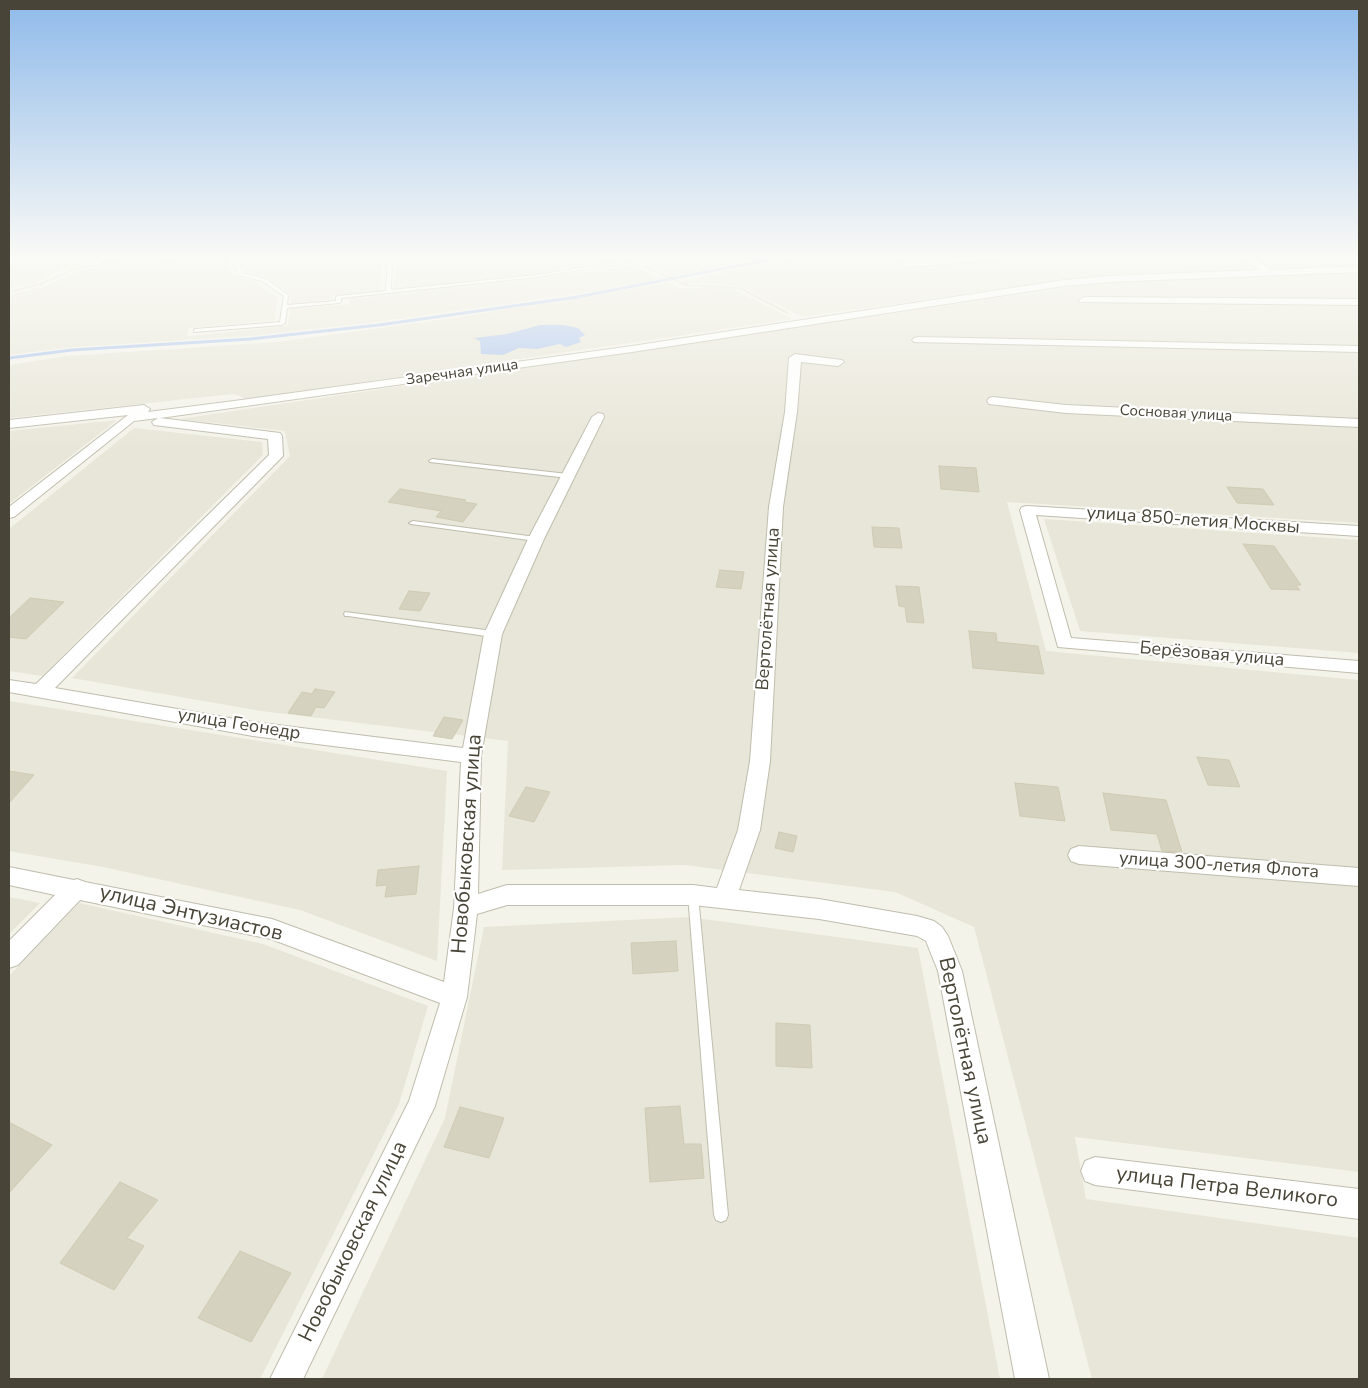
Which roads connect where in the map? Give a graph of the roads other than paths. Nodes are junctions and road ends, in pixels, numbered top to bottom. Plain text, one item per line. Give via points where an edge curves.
1 (282, 322) edge
2 (803, 322) edge
3 (196, 331) dead end
4 (918, 340) dead end
5 (1359, 349) edge
6 (838, 362) dead end
7 (993, 401) dead end
8 (234, 405) junction
9 (598, 417) dead end
10 (130, 418) junction
11 (1359, 422) edge
12 (9, 424) edge
13 (432, 461) dead end
14 (568, 476) junction
15 (9, 514) edge
16 (413, 523) dead end
17 (1359, 531) edge
18 (536, 539) junction
19 (348, 614) dead end
20 (493, 634) junction
21 (1064, 643) joint
22 (1359, 667) edge
23 (9, 686) edge
24 (41, 691) junction
25 (471, 756) junction
26 (1079, 855) dead end
27 (9, 876) edge
28 (1359, 877) edge
29 (77, 888) junction
30 (693, 895) junction
31 (725, 898) junction
32 (466, 908) junction
33 (9, 958) edge
34 (454, 997) junction
35 (1095, 1171) dead end
36 (1359, 1204) edge
37 (721, 1215) dead end
38 (286, 1379) edge
39 (1032, 1379) edge

1 - 3 lane
2 - 8 street, Заречная улица
4 - 5 street
6 - 31 street, Вертолётная улица via 795,358 791,412 776,507 760,760 749,830
7 - 11 street, Сосновая улица via 1066,409
8 - 10 street, Заречная улица
8 - 12 street via 225,401
9 - 14 street, Новобыковская улица
10 - 15 street
10 - 24 street via 274,436 276,456
13 - 14 lane
14 - 18 street, Новобыковская улица
16 - 18 lane
17 - 21 street, улица 850-летия Москвы via 1027,510
18 - 20 street, Новобыковская улица
19 - 20 lane
20 - 25 street, Новобыковская улица
21 - 22 street, Берёзовая улица
23 - 24 street, улица Геонедр
24 - 25 street, улица Геонедр via 253,729
25 - 32 street, Новобыковская улица
26 - 28 street, улица 300-летия Флота
27 - 29 street, улица Энтузиастов
29 - 33 street
29 - 34 street, улица Энтузиастов via 272,929
30 - 31 street, Вертолётная улица
30 - 32 street, Вертолётная улица via 507,895
30 - 37 lane
31 - 39 street, Вертолётная улица via 819,909 918,926 934,934 940,943 950,971
32 - 34 street, Новобыковская улица
34 - 38 street, Новобыковская улица via 421,1106
35 - 36 street, улица Петра Великого

